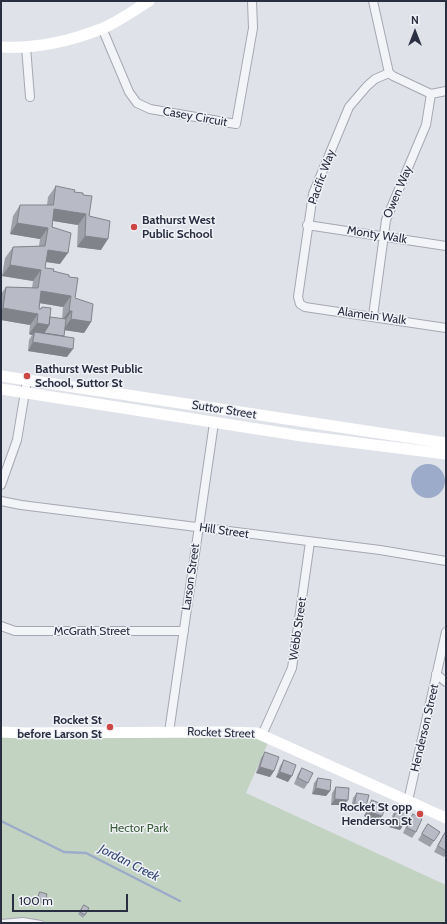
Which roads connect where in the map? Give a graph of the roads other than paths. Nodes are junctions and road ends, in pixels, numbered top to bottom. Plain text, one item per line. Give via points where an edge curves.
1 (149, 1) edge
2 (252, 1) edge
3 (373, 1) edge
4 (102, 28) junction
5 (1, 47) edge
6 (26, 47) junction
7 (390, 73) junction
8 (446, 91) edge
9 (431, 94) junction
10 (30, 97) dead end
11 (307, 225) junction
12 (384, 237) junction
13 (446, 246) edge
14 (300, 304) joint
15 (373, 316) junction
16 (446, 328) edge
17 (1, 376) edge
18 (27, 380) junction
19 (1, 390) edge
20 (25, 393) junction
21 (214, 423) junction
22 (446, 443) edge
23 (446, 454) edge
24 (1, 485) edge
25 (1, 501) edge
26 (198, 527) junction
27 (310, 542) junction
28 (446, 561) edge
29 (1, 626) edge
30 (184, 630) junction
31 (446, 632) edge
32 (436, 674) junction
33 (446, 682) edge
34 (1, 732) edge
35 (169, 732) junction
36 (262, 735) junction
37 (408, 801) junction
38 (446, 818) edge
39 (1, 922) edge
40 (40, 923) edge

1 - 4 main road
2 - 4 street, Casey Circuit via 253,28 236,124 150,109 137,102 129,92
3 - 7 street
4 - 6 main road via 59,42
5 - 6 main road
6 - 10 street
7 - 9 street
7 - 11 street, Pacific Way via 375,79 349,107 313,194
8 - 9 street
9 - 12 street, Owen Way via 426,125 386,220
11 - 12 street, Monty Walk
11 - 14 street, Pacific Way via 298,297
12 - 13 street, Monty Walk
12 - 15 street, Owen Way
14 - 15 street, Alamein Walk via 305,307
15 - 16 street, Alamein Walk
17 - 18 main road, Suttor Street
18 - 20 street
18 - 22 main road, Suttor Street
19 - 20 main road, Suttor Street
20 - 21 main road, Suttor Street
20 - 24 street via 17,440
21 - 23 main road, Suttor Street
21 - 26 street, Larson Street
25 - 26 street, Hill Street
26 - 27 street, Hill Street
26 - 30 street, Larson Street
27 - 28 street, Hill Street
27 - 36 street, Webb Street via 292,668
29 - 30 street, McGrath Street via 15,630
30 - 35 street, Larson Street
31 - 32 street, Henderson Street
32 - 33 street
32 - 37 street, Henderson Street
34 - 35 main road, Rocket Street
35 - 36 main road, Rocket Street via 233,732
36 - 37 main road, Rocket Street
37 - 38 main road, Rocket Street
39 - 40 lane via 23,920

